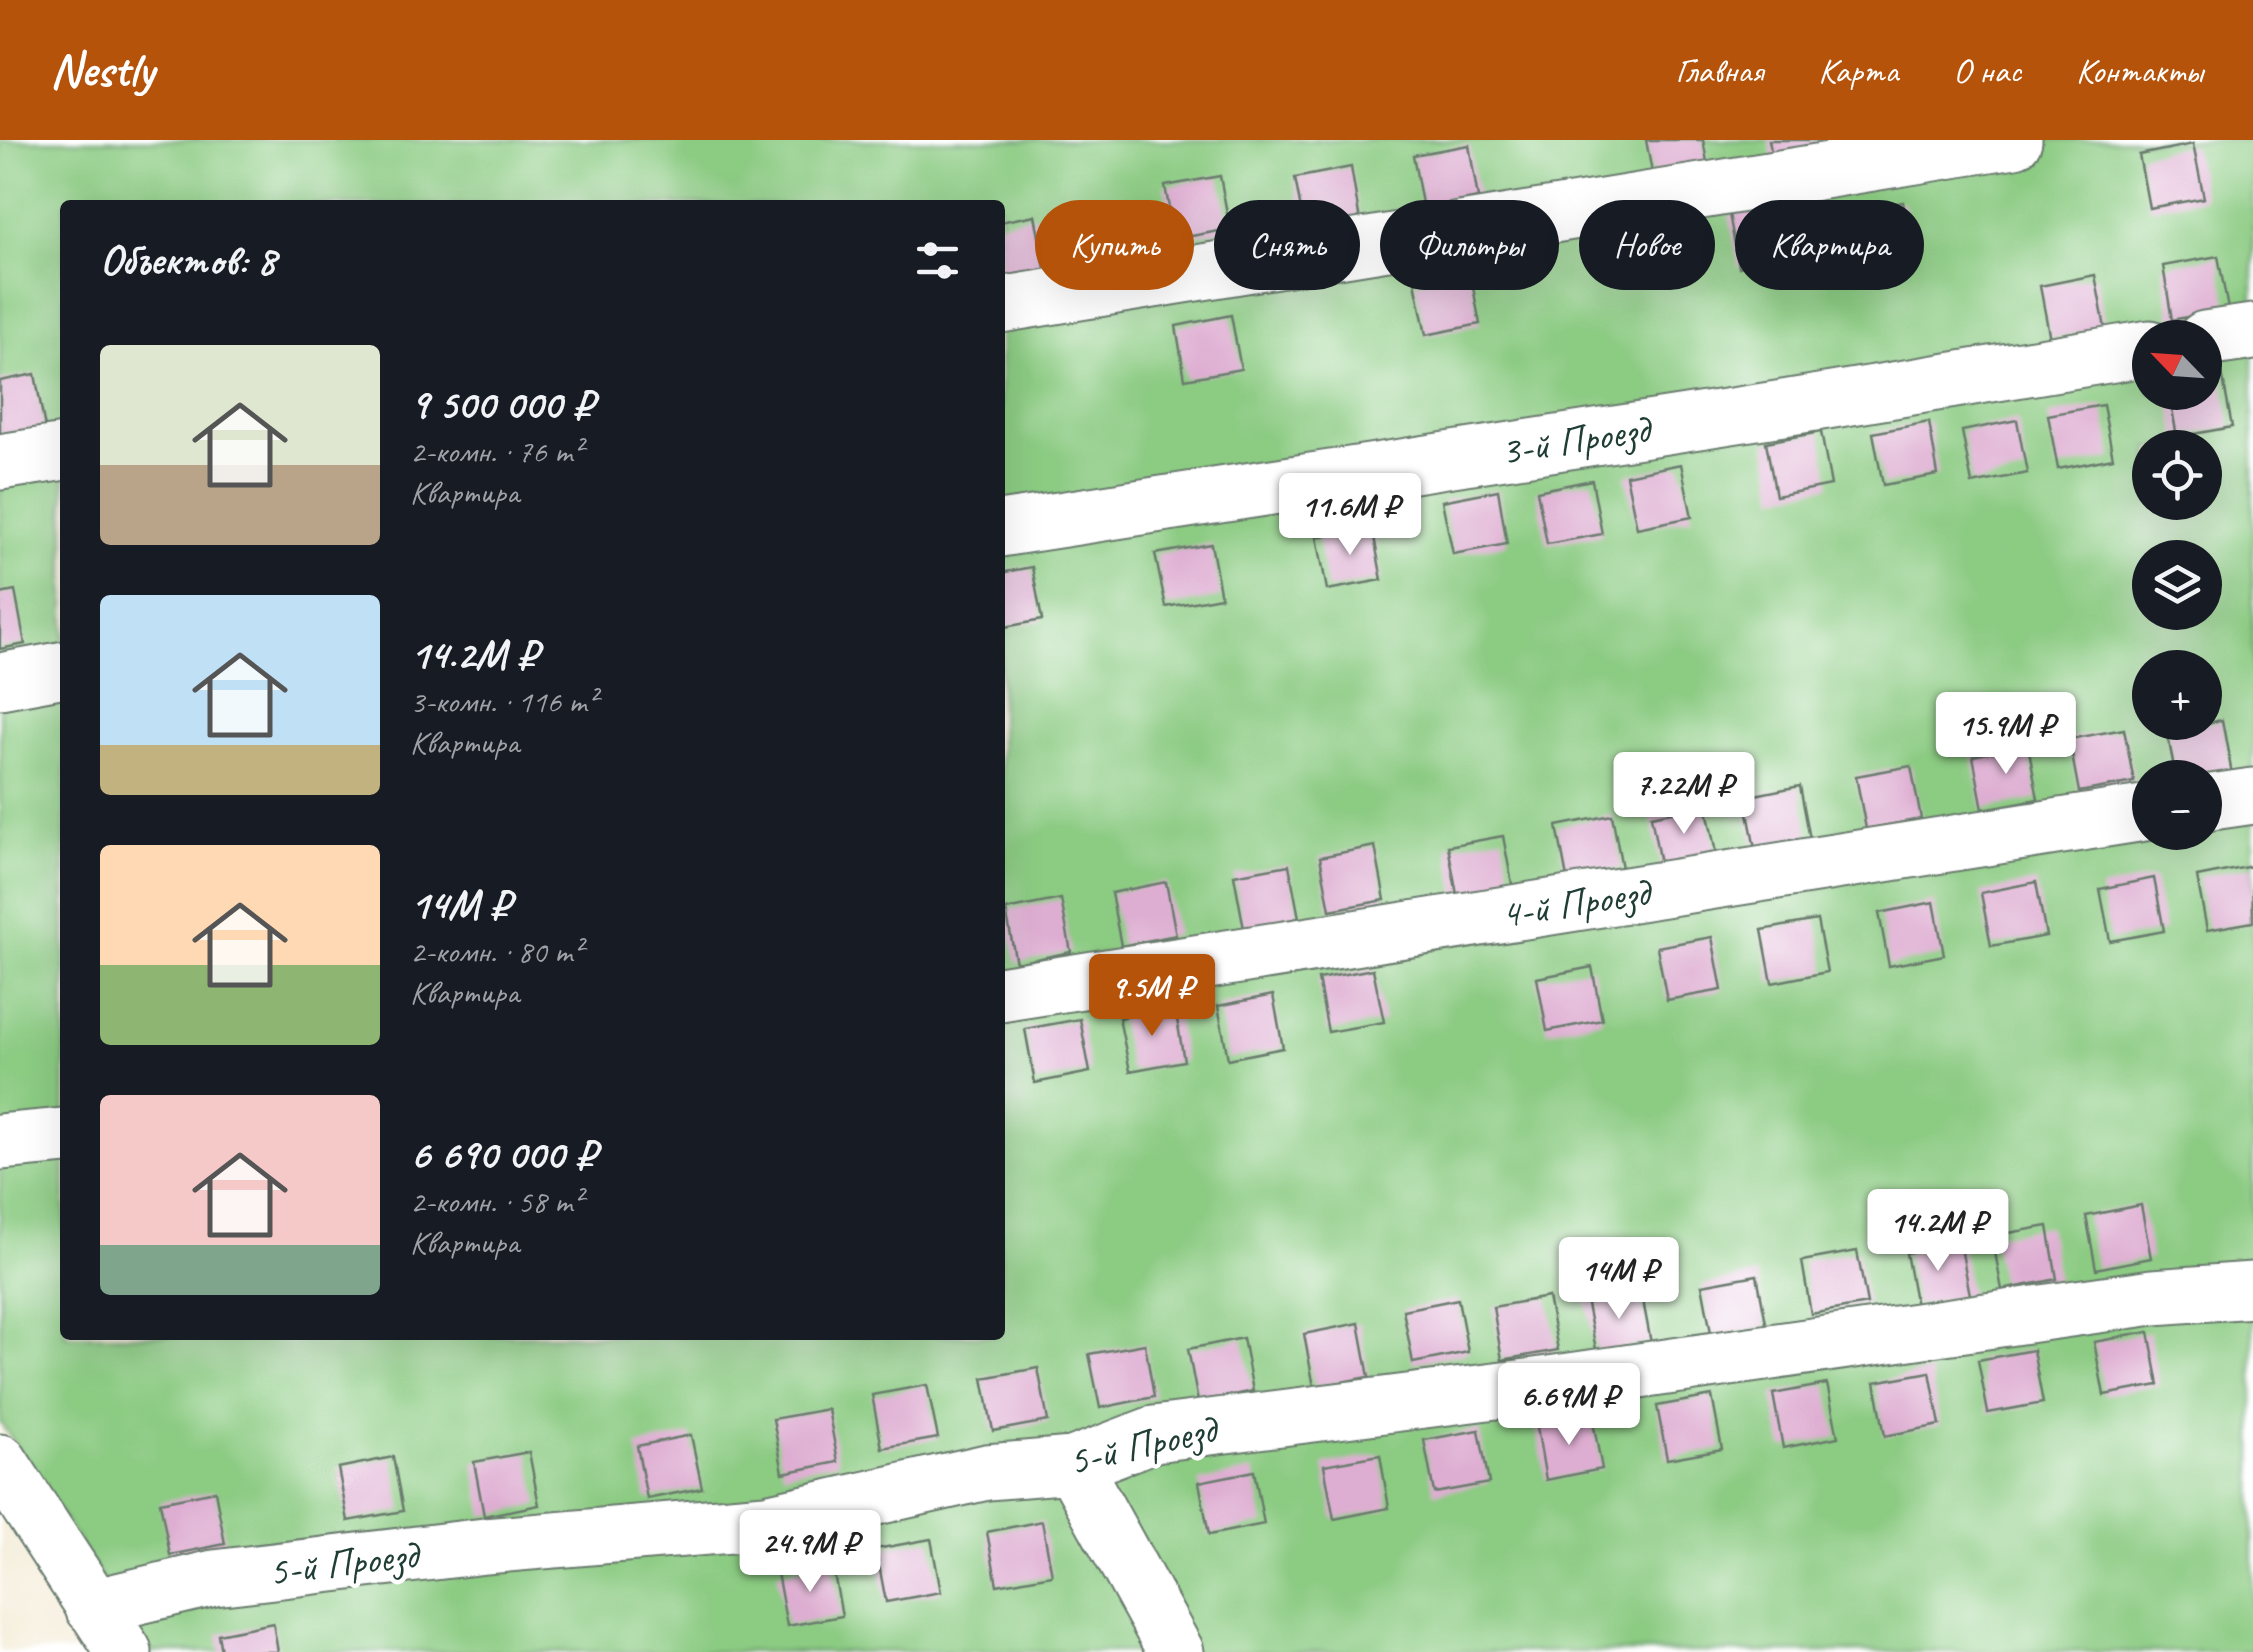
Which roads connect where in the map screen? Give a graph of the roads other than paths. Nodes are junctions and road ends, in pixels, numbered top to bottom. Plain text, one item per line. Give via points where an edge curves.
1 (2014, 140) edge
2 (1005, 304) edge
3 (2253, 332) edge
4 (2222, 337) edge
5 (2132, 351) edge
6 (60, 453) edge
7 (0, 462) edge
8 (1005, 527) edge
9 (60, 670) edge
10 (0, 681) edge
11 (2253, 796) edge
12 (2222, 801) edge
13 (2132, 815) edge
14 (1005, 993) edge
15 (60, 1136) edge
16 (0, 1142) edge
17 (2253, 1290) edge
18 (0, 1462) edge
19 (1073, 1465) junction
20 (93, 1607) junction
21 (124, 1652) edge
22 (1176, 1652) edge

1 - 2 street
3 - 4 street
5 - 8 street, 3-й Проезд
6 - 7 street
9 - 10 street
11 - 12 street
13 - 14 street, 4-й Проезд
15 - 16 street
17 - 19 street, 5-й Проезд via 2154,1297 1154,1434
18 - 20 street
19 - 20 street, 5-й Проезд via 988,1472 766,1522 214,1578
19 - 22 street
20 - 21 street

